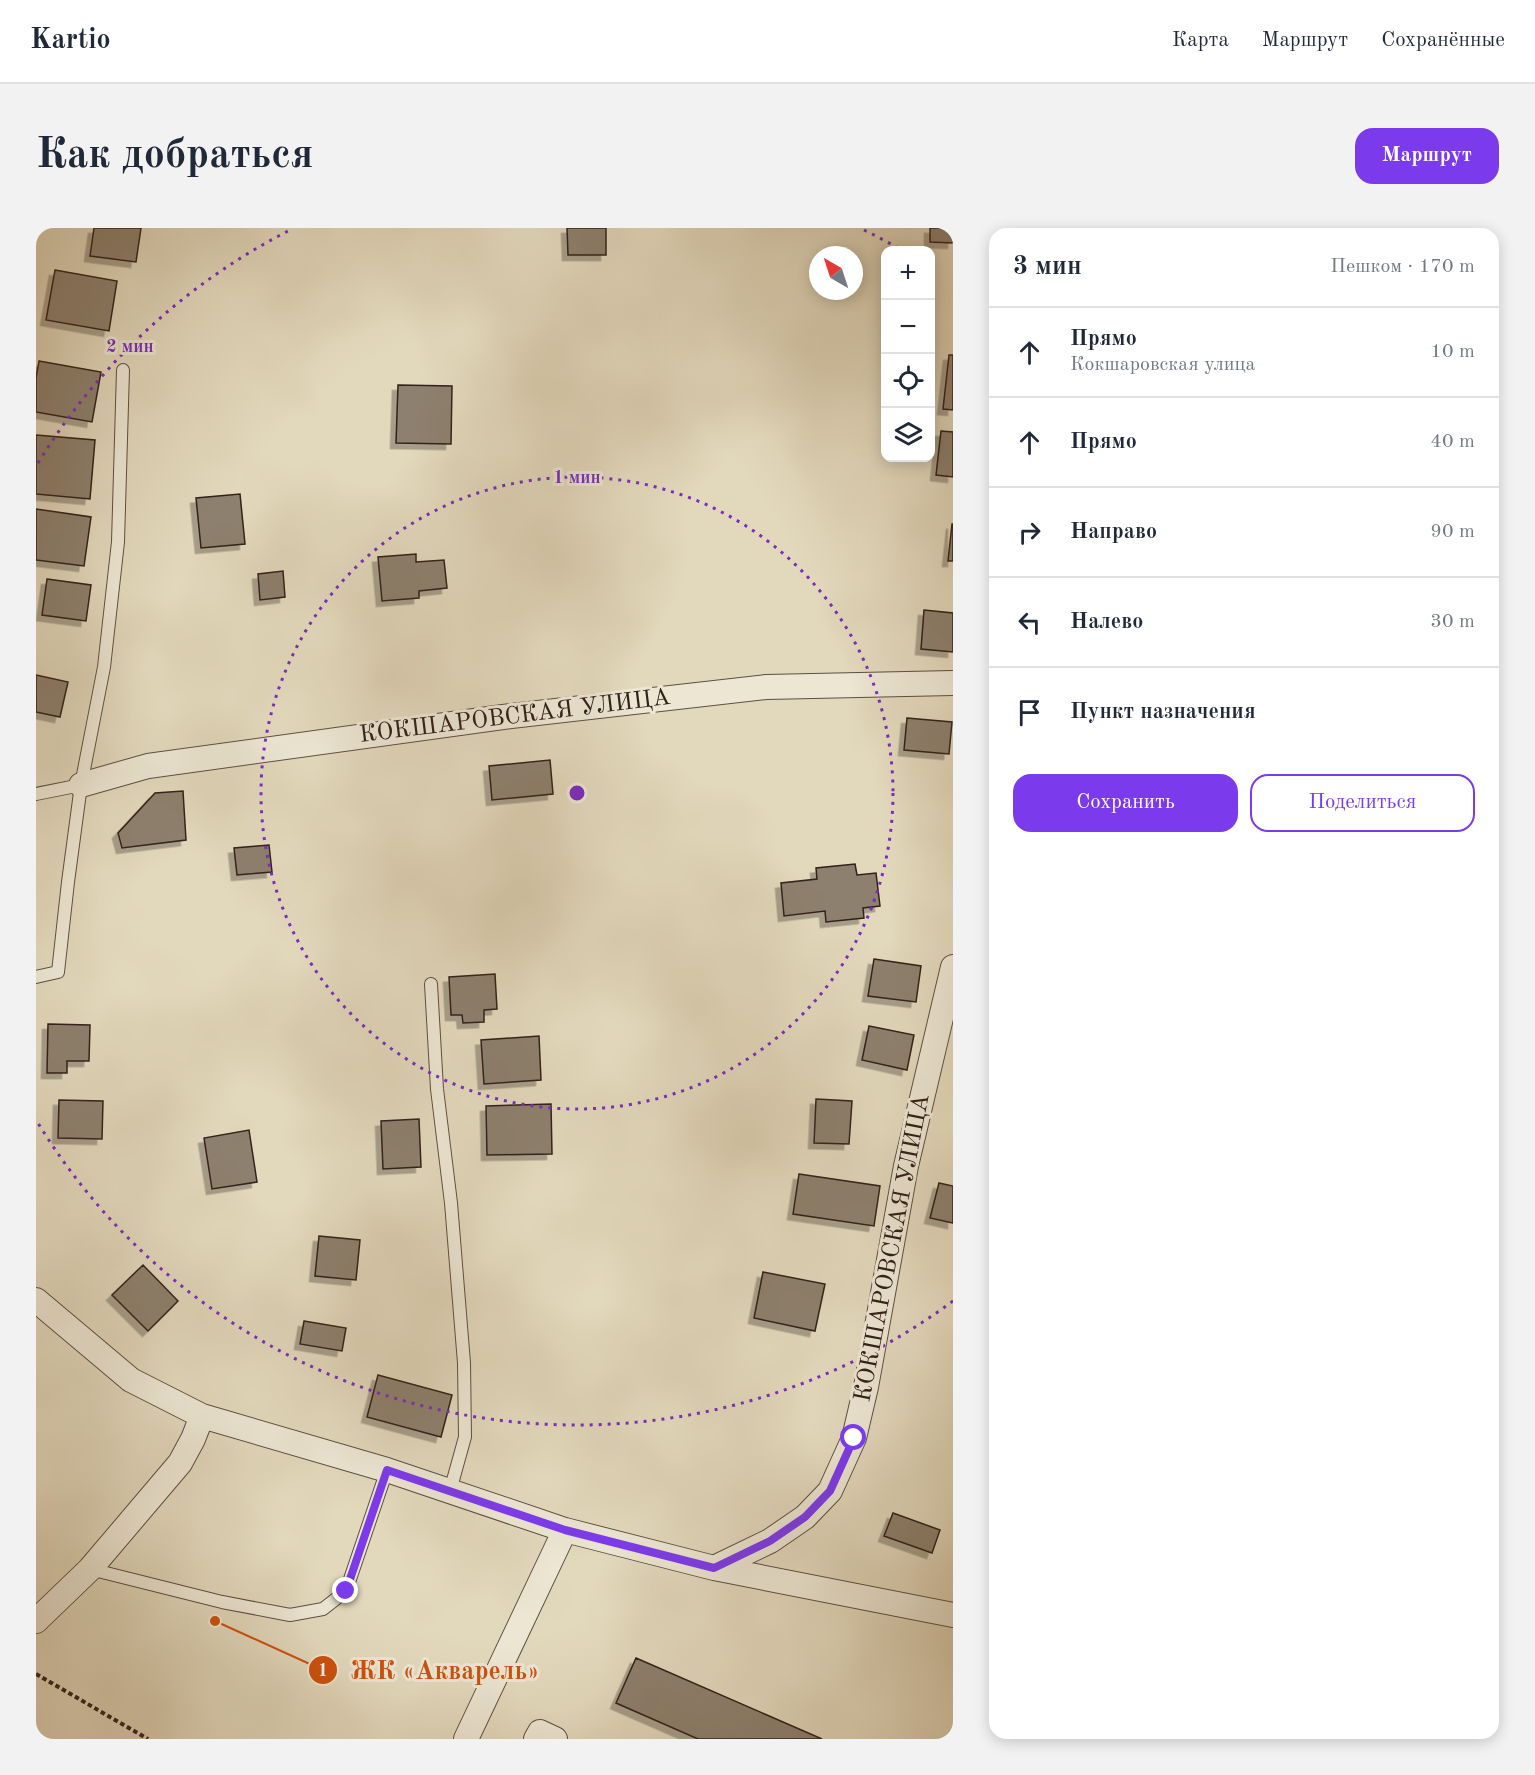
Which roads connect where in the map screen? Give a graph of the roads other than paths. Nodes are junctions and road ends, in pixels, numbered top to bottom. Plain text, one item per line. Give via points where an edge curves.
1 (123, 370) dead end
2 (953, 683) edge
3 (81, 785) junction
4 (36, 794) edge
5 (953, 967) edge
6 (36, 977) edge
7 (430, 984) dead end
8 (36, 1300) edge
9 (202, 1416) junction
10 (387, 1470) junction
11 (450, 1491) junction
12 (565, 1530) junction
13 (714, 1568) junction
14 (90, 1569) junction
15 (953, 1615) edge
16 (36, 1621) edge
17 (466, 1739) edge

1 - 3 lane via 118,542 104,667
2 - 3 street, КОКШАРОВСКАЯ УЛИЦА via 766,687 514,716 148,766
3 - 4 lane
3 - 6 lane via 58,972
5 - 13 street, КОКШАРОВСКАЯ УЛИЦА via 906,1166 854,1438 830,1491 805,1517 770,1541
7 - 11 lane via 464,1363 465,1437
8 - 9 street via 130,1380
9 - 10 street
9 - 14 street via 180,1463
10 - 11 street
10 - 14 lane via 346,1591 323,1609 290,1614 222,1602
11 - 12 street
12 - 13 street
12 - 17 street
13 - 15 street
14 - 16 street

